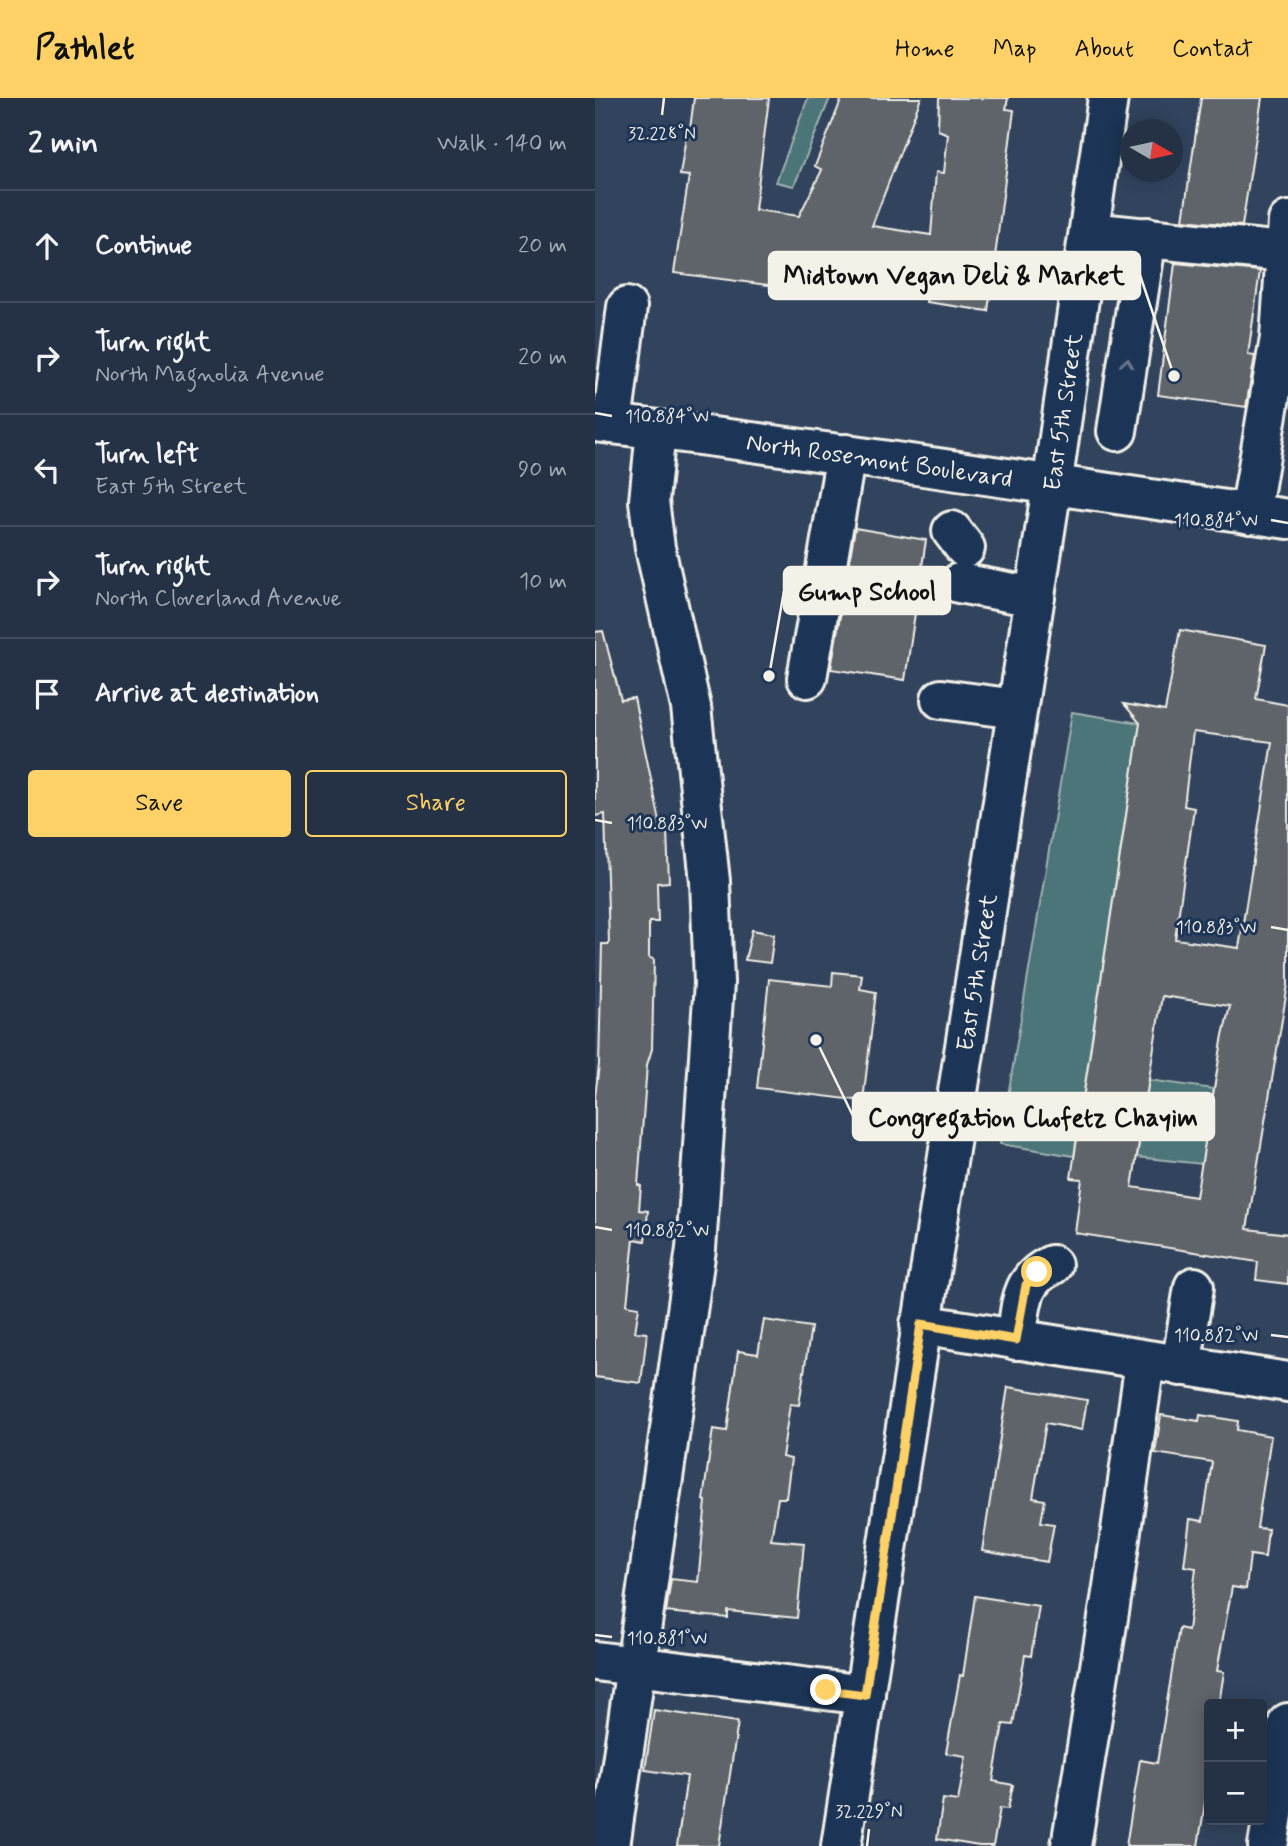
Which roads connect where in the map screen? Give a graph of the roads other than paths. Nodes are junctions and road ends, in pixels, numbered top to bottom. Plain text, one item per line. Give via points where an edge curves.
1 (1108, 98) edge
2 (1089, 232) junction
3 (1286, 236) edge
4 (1147, 237) junction
5 (627, 307) dead end
6 (1063, 407) junction
7 (604, 423) edge
8 (656, 430) junction
9 (846, 454) junction
10 (1052, 486) junction
11 (1249, 514) junction
12 (1288, 519) edge
13 (959, 554) dead end
14 (1035, 597) junction
15 (807, 678) dead end
16 (941, 699) dead end
17 (1017, 709) junction
18 (1052, 1265) dead end
19 (1194, 1287) dead end
20 (921, 1324) junction
21 (1016, 1340) junction
22 (1163, 1363) junction
23 (1288, 1382) edge
24 (595, 1661) edge
25 (637, 1667) junction
26 (865, 1695) junction
27 (1288, 1723) edge
28 (610, 1846) edge
29 (841, 1846) edge
30 (1071, 1846) edge
31 (1268, 1846) edge

1 - 2 street, East 5th Street
2 - 4 street
2 - 6 street, East 5th Street
3 - 4 street
3 - 11 street via 1280,338
6 -> 4 street via 1118,423
5 - 7 street
6 - 10 street, East 5th Street
7 - 8 street, North Rosemont Boulevard
8 - 9 street, North Rosemont Boulevard
8 - 25 street via 649,501 655,548 691,707 710,881 714,983 696,1249
9 - 10 street, North Rosemont Boulevard
9 - 15 street
10 - 11 street, North Rosemont Boulevard
10 - 14 street, East 5th Street
11 - 12 street, North Rosemont Boulevard
13 - 14 street
14 - 17 street, East 5th Street
16 - 17 street
17 - 20 street, East 5th Street
18 - 21 street via 1037,1272 1026,1285
19 - 22 street
20 - 21 street
20 - 26 street, East 5th Street
21 - 22 street
22 - 23 street
22 - 30 street via 1114,1587
24 - 25 street
25 - 26 street
25 - 28 street
26 - 29 street, East 5th Street
27 - 31 street

